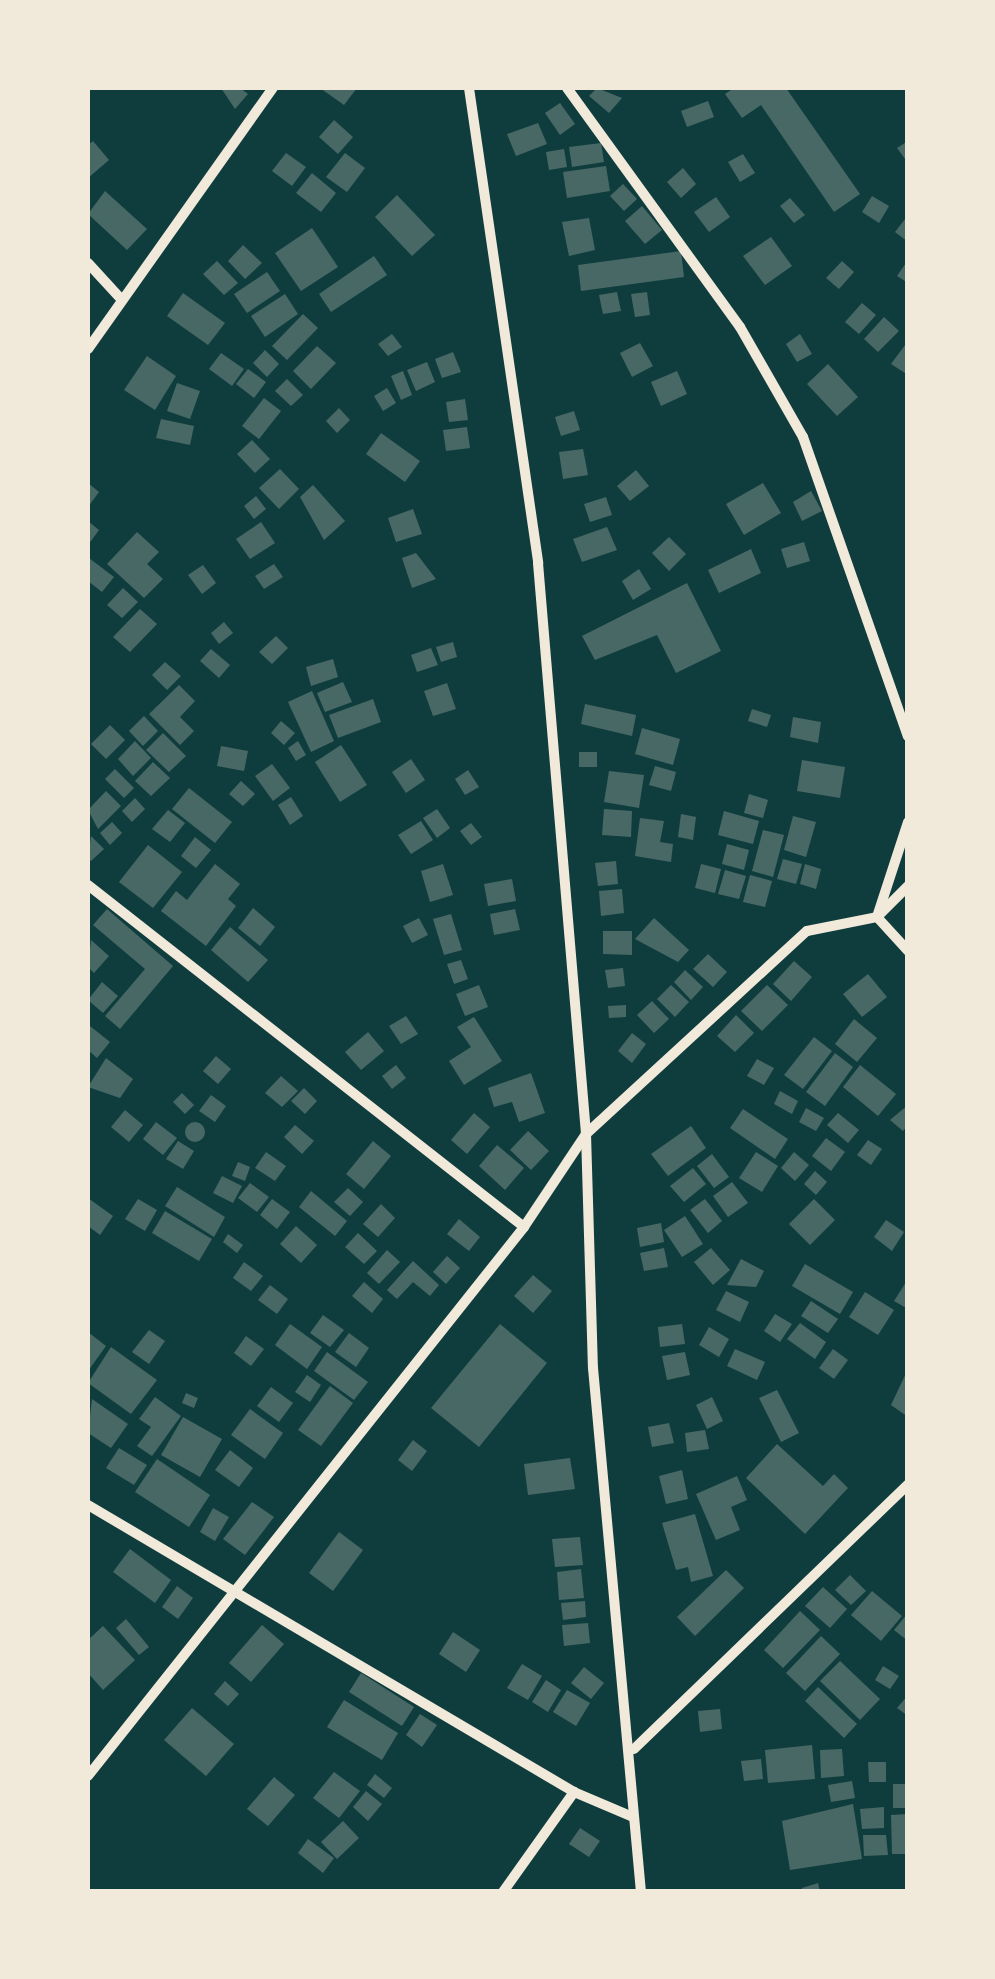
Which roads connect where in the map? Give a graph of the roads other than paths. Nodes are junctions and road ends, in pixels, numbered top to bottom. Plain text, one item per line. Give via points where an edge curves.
1 (272, 88) edge
2 (469, 88) edge
3 (567, 88) edge
4 (88, 263) edge
5 (122, 300) junction
6 (88, 349) edge
7 (908, 736) edge
8 (908, 822) edge
9 (88, 885) edge
10 (908, 886) edge
11 (877, 916) junction
12 (908, 951) edge
13 (586, 1134) junction
14 (524, 1227) junction
15 (908, 1484) edge
16 (88, 1505) edge
17 (237, 1591) junction
18 (634, 1750) junction
19 (88, 1776) edge
20 (574, 1792) junction
21 (633, 1816) junction
22 (503, 1892) edge
23 (641, 1892) edge

1 - 5 street
2 - 13 street via 538,564
3 - 7 street via 740,327 802,437
4 - 5 street
5 - 6 street
8 - 11 street
9 - 14 street
10 - 11 street
11 - 12 street
11 - 13 street via 806,932
13 - 14 street
13 - 18 street via 592,1368
14 - 17 street
15 - 18 street
16 - 17 street
17 - 19 street
17 - 20 street
18 - 21 street
20 - 21 street
20 - 22 street
21 - 23 street

